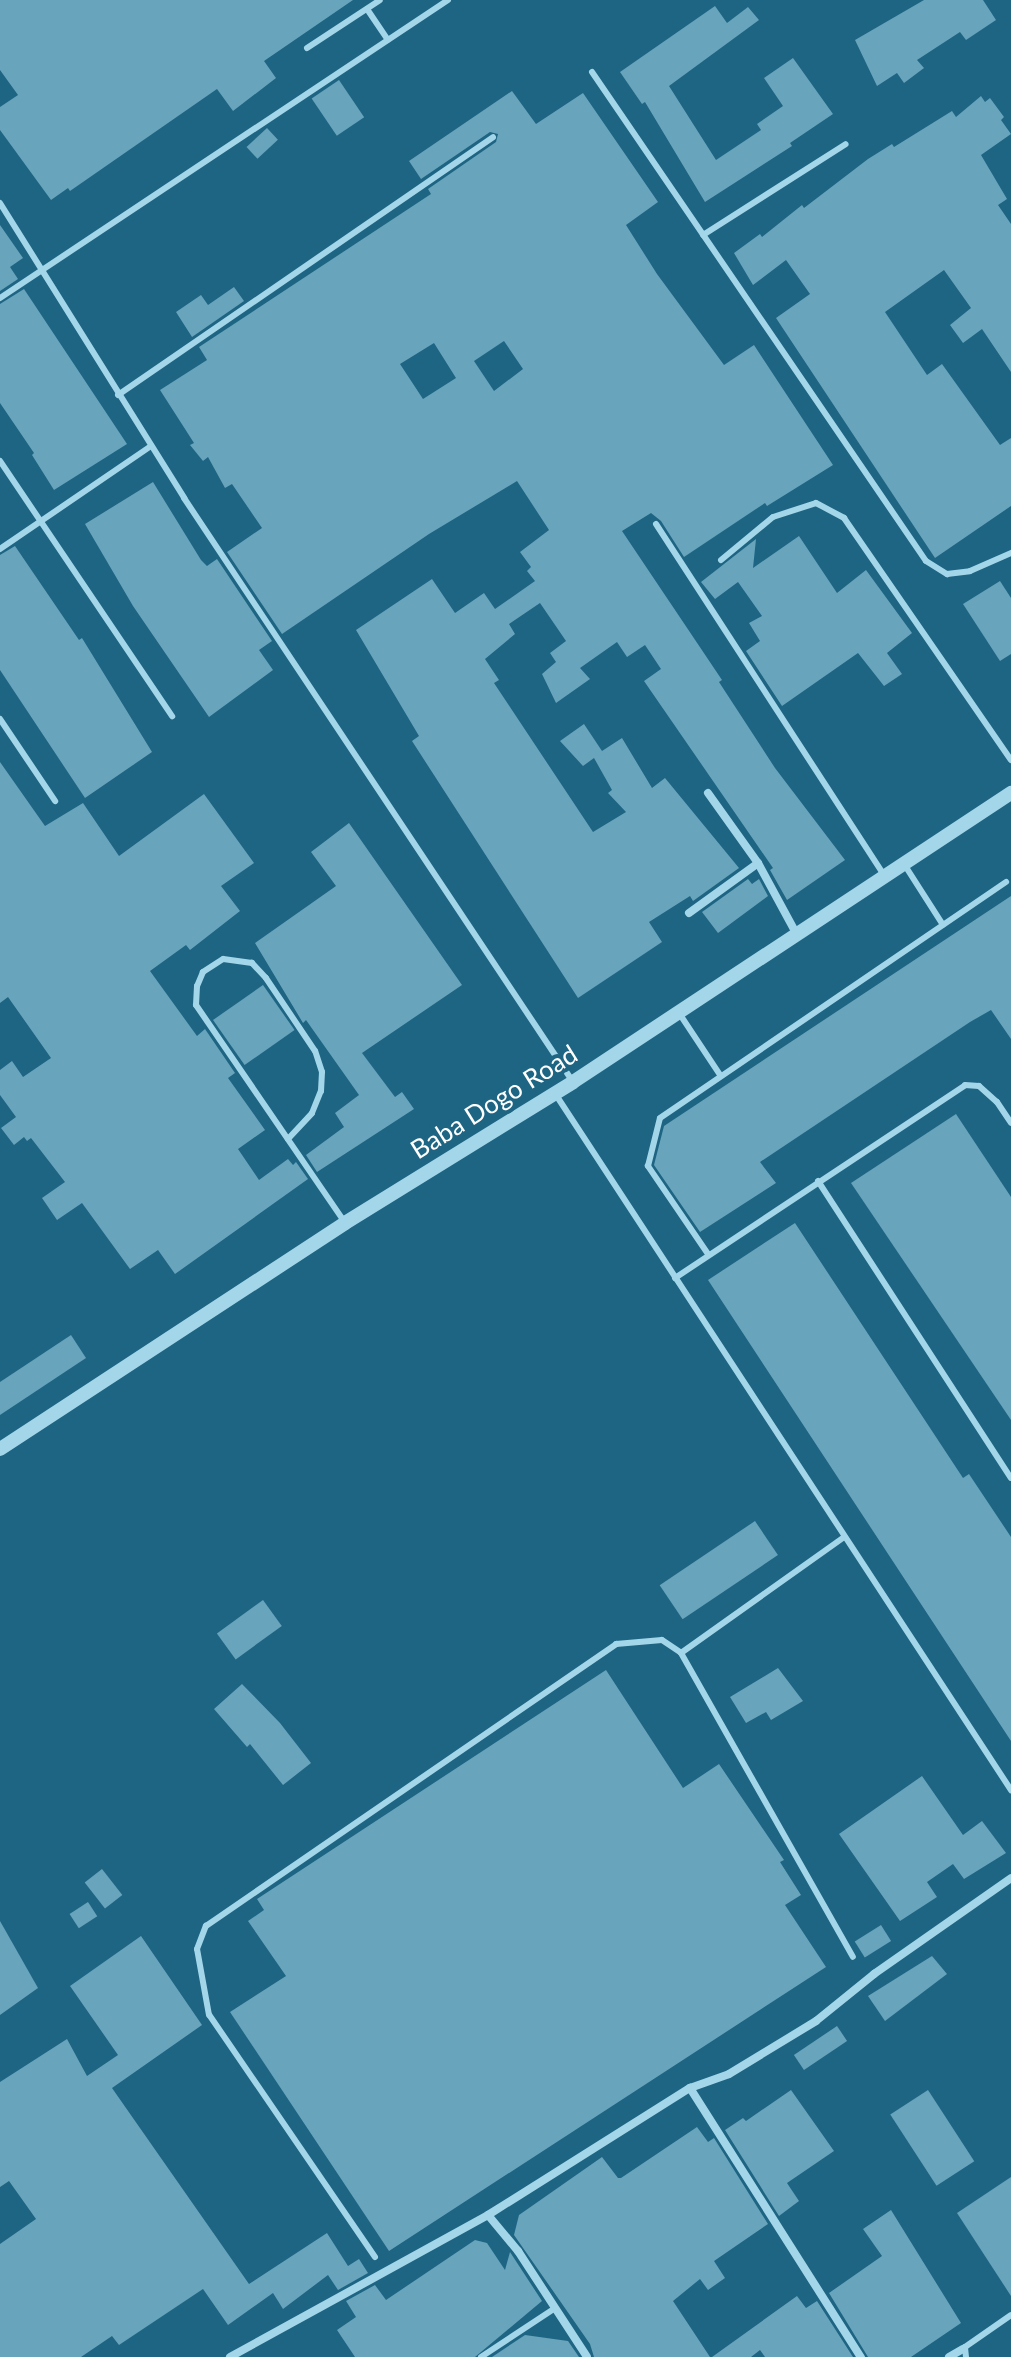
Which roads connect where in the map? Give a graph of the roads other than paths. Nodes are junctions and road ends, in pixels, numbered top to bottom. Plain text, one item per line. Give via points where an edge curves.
1 (380, 0) edge
2 (448, 0) edge
3 (367, 9) junction
4 (388, 40) junction
5 (307, 48) dead end
6 (592, 72) dead end
7 (493, 137) dead end
8 (846, 144) dead end
9 (0, 203) edge
10 (703, 235) junction
11 (41, 273) junction
12 (0, 298) edge
13 (118, 395) junction
14 (151, 446) junction
15 (0, 461) edge
16 (40, 522) junction
17 (656, 524) dead end
18 (0, 549) edge
19 (1011, 553) edge
20 (721, 560) dead end
21 (172, 716) dead end
22 (0, 719) edge
23 (1011, 760) edge
24 (708, 793) dead end
25 (1011, 793) edge
26 (55, 801) dead end
27 (758, 863) junction
28 (904, 863) junction
29 (884, 875) junction
30 (1006, 882) dead end
31 (689, 913) dead end
32 (943, 925) junction
33 (796, 933) junction
34 (679, 1013) junction
35 (720, 1075) junction
36 (573, 1082) junction
37 (554, 1092) junction
38 (1011, 1123) edge
39 (288, 1139) junction
40 (818, 1181) junction
41 (345, 1223) junction
42 (708, 1254) junction
43 (675, 1278) junction
44 (0, 1449) edge
45 (1011, 1478) edge
46 (844, 1537) junction
47 (681, 1653) junction
48 (1011, 1790) edge
49 (1011, 1878) edge
50 (853, 1957) dead end
51 (690, 2088) junction
52 (488, 2215) junction
53 (375, 2257) dead end
54 (555, 2308) junction
55 (1011, 2315) edge
56 (964, 2353) edge
57 (230, 2357) edge
58 (481, 2357) edge
59 (587, 2357) edge
60 (861, 2357) edge
61 (949, 2357) edge

1 - 3 lane
2 - 4 lane
3 - 4 lane
3 - 5 lane
4 - 11 lane
6 - 10 lane
7 - 13 lane
8 - 10 lane
9 - 11 lane
10 - 19 lane via 926,561 947,574 970,571
11 - 12 lane
11 - 13 lane
13 - 14 lane
14 - 16 lane
14 - 36 lane
15 - 16 lane
16 - 18 lane
16 - 21 lane
17 - 29 lane
20 - 23 lane via 773,517 816,503 844,518
22 - 26 lane
24 - 27 street
25 - 28 street, Baba Dogo Road
27 - 31 street
27 - 33 street
28 - 29 street, Baba Dogo Road
28 - 32 lane
29 - 33 street, Baba Dogo Road
30 - 32 lane
32 - 35 lane
33 - 34 street, Baba Dogo Road
34 - 35 lane
34 - 36 street, Baba Dogo Road
35 - 42 lane via 660,1118 648,1166
36 - 37 street, Baba Dogo Road
37 - 41 street, Baba Dogo Road
37 - 43 lane
38 - 40 lane via 979,1086 965,1085
39 - 39 lane via 196,1005 203,972 223,959 252,963 315,1051 321,1091 312,1113
39 - 41 lane
40 - 42 lane
40 - 45 lane
41 - 44 street, Baba Dogo Road
42 - 43 lane
43 - 46 lane
46 - 47 lane
46 - 48 lane
47 - 50 lane
47 - 53 lane via 662,1640 616,1644 206,1926 197,1949 209,2015
49 - 51 street via 816,2021 729,2074
51 - 52 street
51 - 60 street
52 - 54 street
52 - 57 street
54 - 58 lane
54 - 59 street
55 - 56 lane
56 - 61 street

